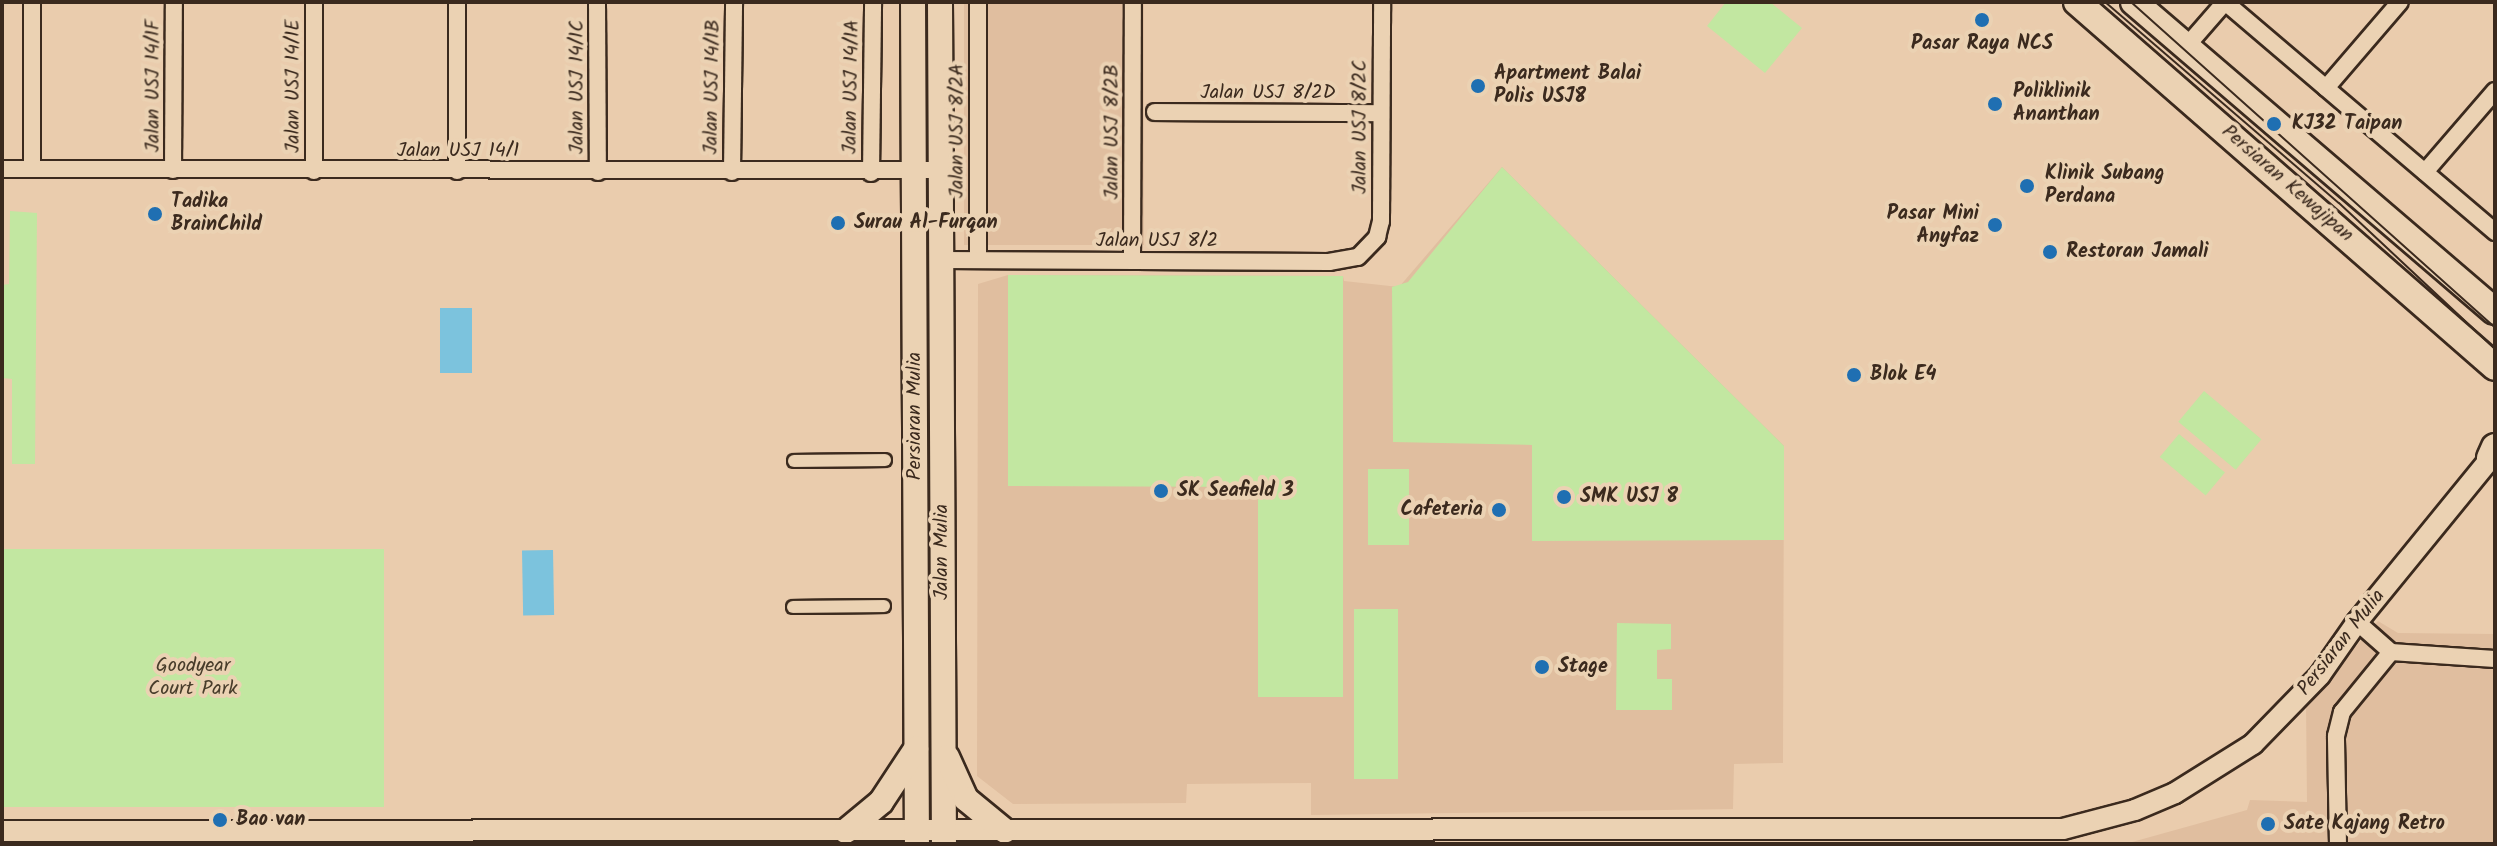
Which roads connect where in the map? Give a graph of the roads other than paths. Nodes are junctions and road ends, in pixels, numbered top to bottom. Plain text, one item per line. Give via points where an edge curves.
1 (32, 2) edge
2 (174, 2) edge
3 (314, 2) edge
4 (457, 2) edge
5 (597, 2) edge
6 (734, 2) edge
7 (873, 2) edge
8 (913, 2) edge
9 (940, 2) edge
10 (978, 2) edge
11 (1133, 2) edge
12 (1382, 2) edge
13 (2077, 2) edge
14 (2134, 2) edge
15 (2225, 2) edge
16 (2400, 2) edge
17 (2185, 48) junction
18 (2326, 88) junction
19 (2495, 91) edge
20 (1155, 112) dead end
21 (1381, 113) junction
22 (2, 169) edge
23 (32, 169) junction
24 (173, 170) junction
25 (941, 170) junction
26 (314, 171) junction
27 (457, 171) junction
28 (598, 172) junction
29 (732, 172) junction
30 (2425, 172) junction
31 (871, 173) junction
32 (914, 173) junction
33 (2495, 232) edge
34 (1369, 249) joint
35 (942, 260) junction
36 (978, 260) junction
37 (1132, 261) junction
38 (2495, 311) edge
39 (2495, 367) edge
40 (2494, 453) edge
41 (885, 460) dead end
42 (794, 461) dead end
43 (884, 606) dead end
44 (793, 607) dead end
45 (2357, 622) junction
46 (2391, 652) junction
47 (2495, 659) edge
48 (942, 740) junction
49 (916, 748) junction
50 (2, 831) edge
51 (845, 835) edge
52 (1005, 835) edge
53 (917, 838) edge
54 (944, 838) edge
55 (2338, 844) edge

1 - 23 street
2 - 24 street, Jalan USJ 14/1F
3 - 26 street, Jalan USJ 14/1E
4 - 27 street
5 - 28 street, Jalan USJ 14/1C
6 - 29 street, Jalan USJ 14/1B
7 - 31 street, Jalan USJ 14/1A
8 - 32 main road, Persiaran Mulia
9 - 25 main road
10 - 36 street, Jalan USJ 8/2A
11 - 37 street, Jalan USJ 8/2B
12 - 21 street, Jalan USJ 8/2C
13 - 39 main road, Persiaran Kewajipan
14 - 17 main road, Persiaran Kewajipan
15 - 17 street
15 - 18 street
16 - 18 street
17 - 38 main road, Persiaran Kewajipan
18 - 30 street
19 - 30 street
20 - 21 street, Jalan USJ 8/2D
21 - 34 street, Jalan USJ 8/2C via 1381,221
22 - 23 street, Jalan USJ 14/1
23 - 24 street, Jalan USJ 14/1
24 - 26 street, Jalan USJ 14/1
25 - 32 street, Jalan USJ 14/1
25 - 35 main road
26 - 27 street, Jalan USJ 14/1
27 - 28 street, Jalan USJ 14/1
28 - 29 street, Jalan USJ 14/1
29 - 31 street, Jalan USJ 14/1
30 - 33 street
31 - 32 street, Jalan USJ 14/1
32 - 49 main road, Persiaran Mulia
34 - 37 street, Jalan USJ 8/2 via 1358,257 1329,262
35 - 36 street, Jalan USJ 8/2
35 - 48 main road, Jalan Mulia
36 - 37 street, Jalan USJ 8/2
40 - 45 street, Persiaran Mulia
41 - 42 street
43 - 44 street
45 - 46 street
45 - 52 street, Persiaran Mulia via 2320,675 2239,754 2135,810 2063,829
46 - 47 street
46 - 55 street via 2342,712
48 - 52 main road via 966,799
48 - 54 main road, Jalan Mulia
49 - 51 main road via 881,802
49 - 53 main road, Persiaran Mulia
50 - 51 street, Persiaran Mulia
51 - 53 street, Persiaran Mulia
52 - 54 street, Persiaran Mulia
53 - 54 street, Persiaran Mulia

